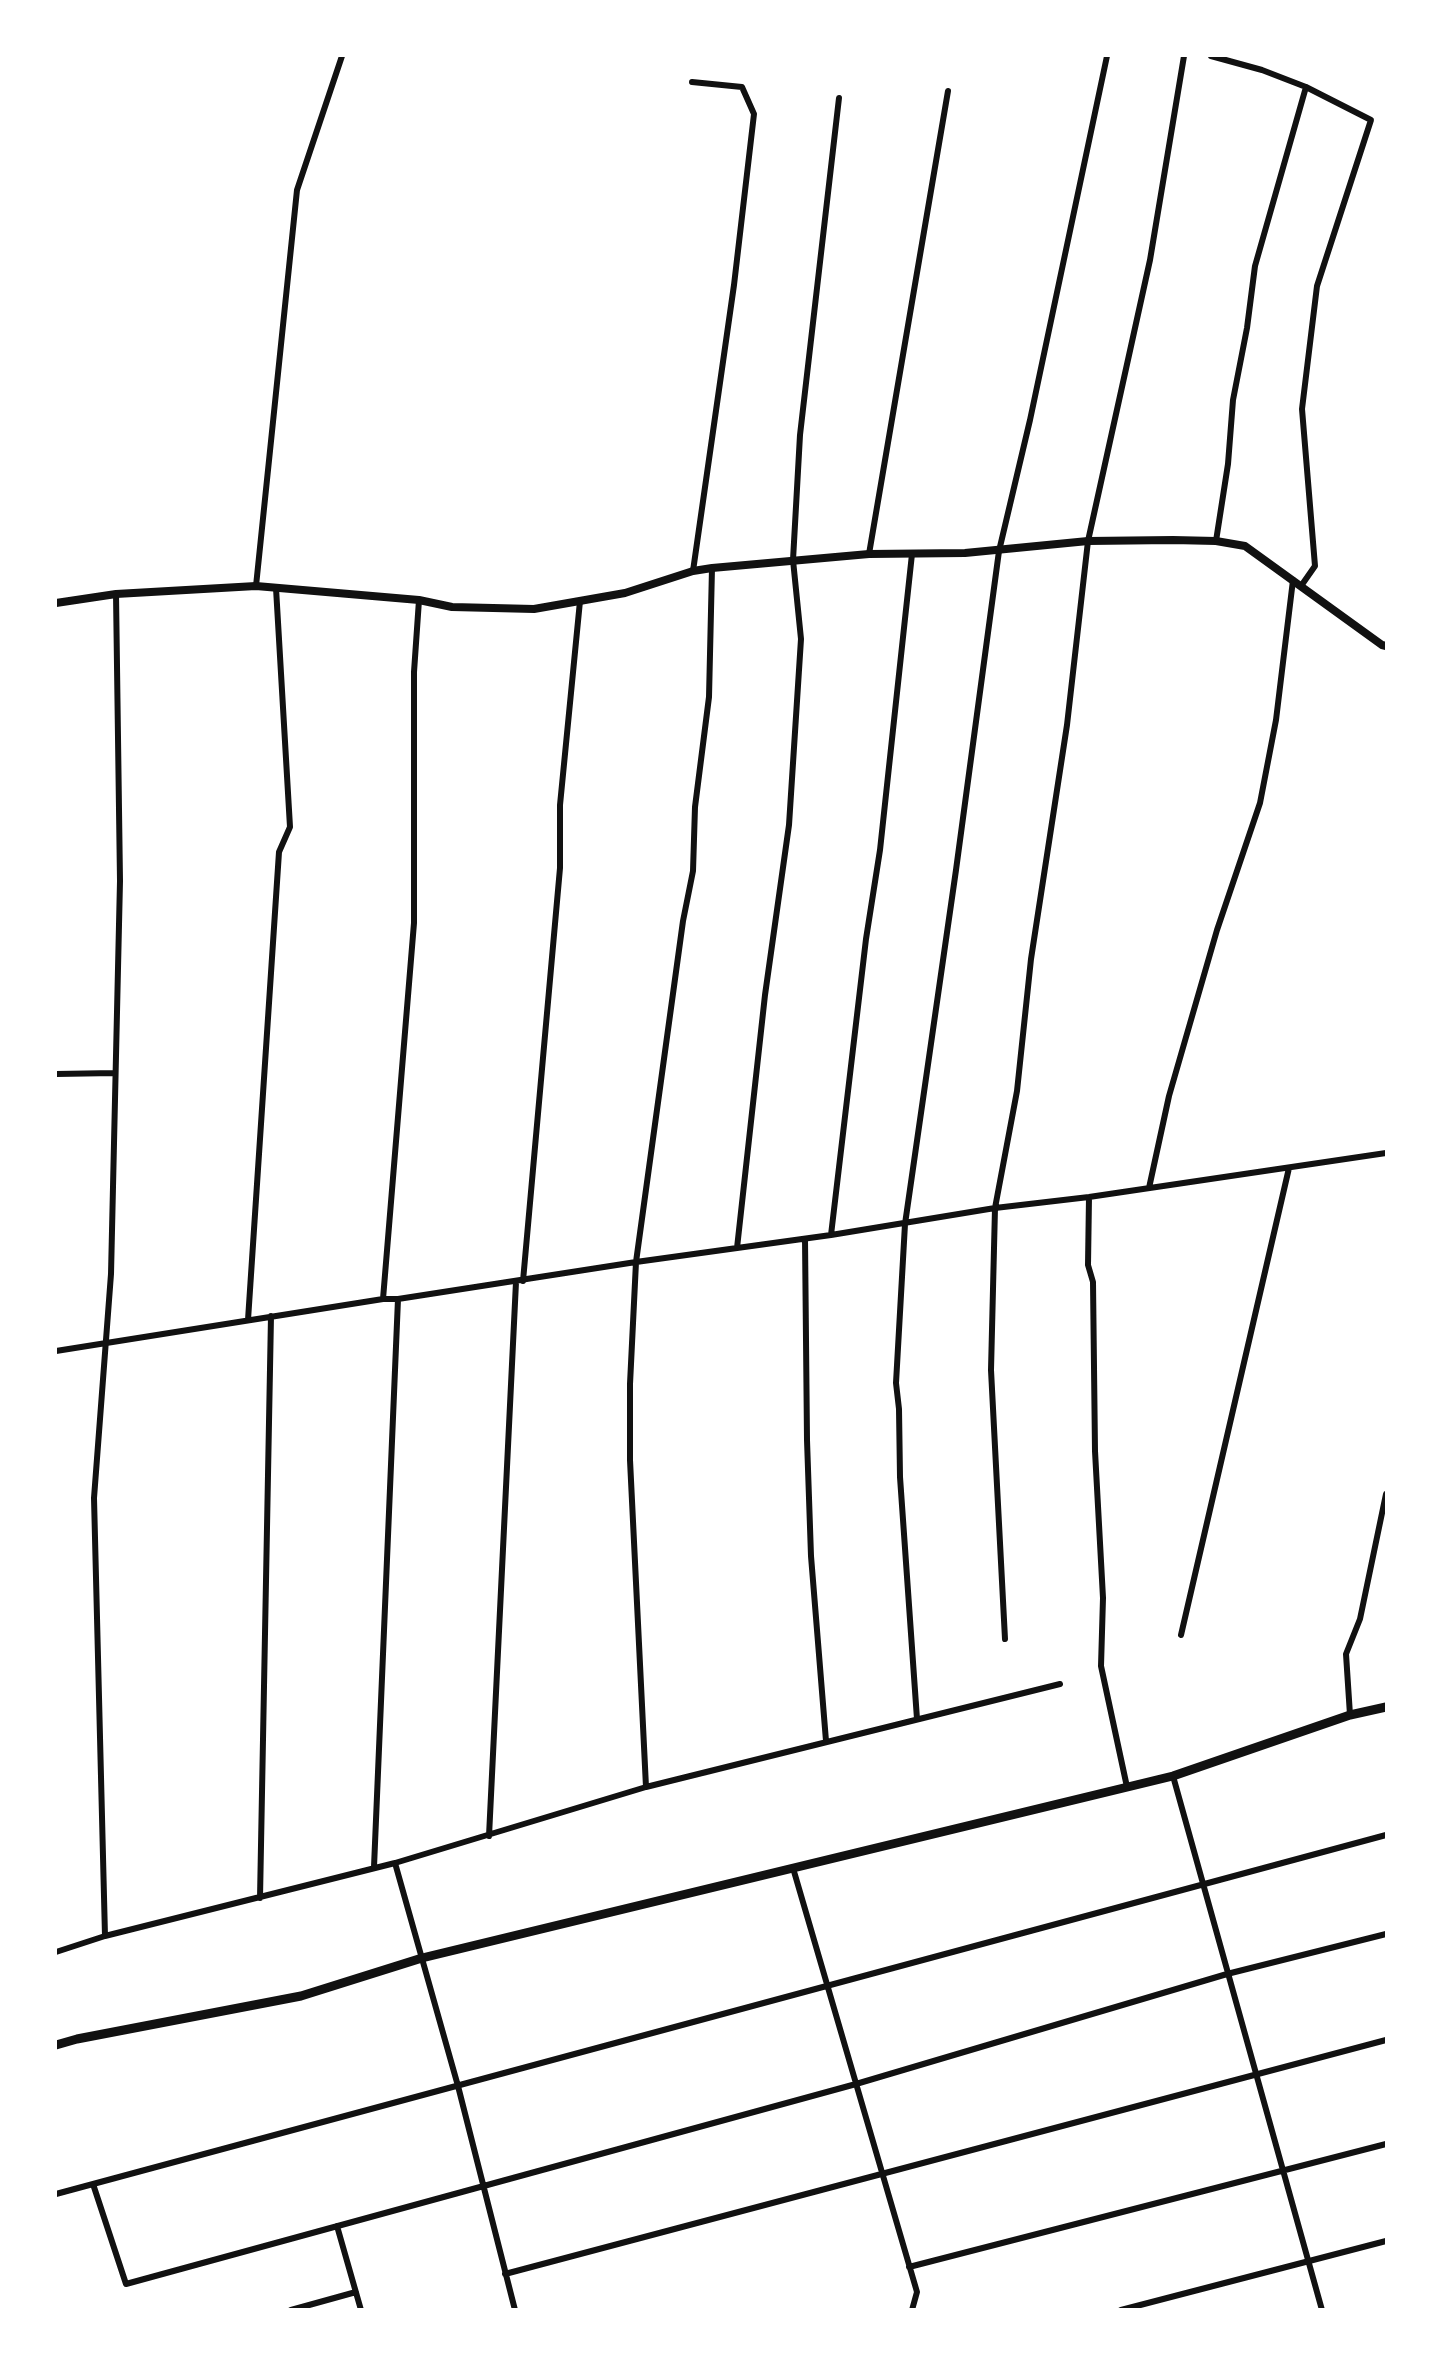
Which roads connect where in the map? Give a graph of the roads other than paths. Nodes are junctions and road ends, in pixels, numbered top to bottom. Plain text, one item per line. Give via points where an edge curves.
1 (342, 56) edge
2 (1107, 56) edge
3 (1184, 56) edge
4 (1211, 56) edge
5 (692, 82) dead end
6 (1306, 87) junction
7 (948, 91) dead end
8 (839, 98) dead end
9 (1088, 542) junction
10 (1216, 542) junction
11 (999, 551) junction
12 (869, 554) junction
13 (912, 554) junction
14 (793, 560) junction
15 (712, 568) junction
16 (693, 571) junction
17 (1293, 580) junction
18 (256, 586) junction
19 (1301, 586) junction
20 (276, 588) junction
21 (116, 594) junction
22 (419, 600) junction
23 (580, 601) junction
24 (56, 603) edge
25 (1386, 646) edge
26 (114, 1073) junction
27 (56, 1074) edge
28 (1386, 1153) edge
29 (1288, 1168) junction
30 (1149, 1188) junction
31 (1089, 1197) junction
32 (995, 1208) junction
33 (905, 1224) junction
34 (831, 1235) junction
35 (805, 1239) junction
36 (737, 1248) junction
37 (636, 1262) junction
38 (519, 1281) junction
39 (383, 1299) junction
40 (398, 1299) junction
41 (271, 1316) junction
42 (248, 1320) junction
43 (106, 1342) junction
44 (56, 1351) edge
45 (1386, 1494) edge
46 (1378, 1535) junction
47 (1386, 1536) edge
48 (1180, 1635) dead end
49 (1005, 1639) dead end
50 (1060, 1684) dead end
51 (1386, 1707) edge
52 (1350, 1715) junction
53 (917, 1719) junction
54 (826, 1741) junction
55 (1173, 1776) junction
56 (646, 1787) junction
57 (1126, 1787) junction
58 (1386, 1835) edge
59 (489, 1836) junction
60 (395, 1863) junction
61 (374, 1868) junction
62 (793, 1868) junction
63 (1203, 1885) junction
64 (260, 1898) junction
65 (1386, 1934) edge
66 (105, 1936) junction
67 (56, 1952) edge
68 (422, 1958) junction
69 (1227, 1974) junction
70 (827, 1986) junction
71 (1386, 2040) edge
72 (56, 2045) edge
73 (1256, 2074) junction
74 (856, 2084) junction
75 (458, 2086) junction
76 (1386, 2144) edge
77 (1283, 2170) junction
78 (882, 2174) junction
79 (93, 2184) junction
80 (483, 2186) junction
81 (56, 2194) edge
82 (338, 2226) junction
83 (1386, 2241) edge
84 (1309, 2261) junction
85 (909, 2267) junction
86 (506, 2274) junction
87 (356, 2292) junction
88 (291, 2310) edge
89 (361, 2310) edge
90 (515, 2310) edge
91 (912, 2310) edge
92 (1121, 2310) edge
93 (1322, 2310) edge

1 - 18 street via 297,190
2 - 11 street
3 - 9 street via 1150,260
4 - 6 street
5 - 16 street via 742,87 754,114
6 - 10 street via 1255,266 1233,400
6 - 19 street via 1371,120 1317,286 1302,409 1315,566
7 - 12 street
8 - 14 street via 800,435
9 - 10 street
9 - 11 street
9 - 32 street via 1067,725 1031,959 1017,1091
10 - 17 street via 1245,546
11 - 13 street
11 - 33 street
12 - 13 street
12 - 14 street
13 - 34 street via 880,850
14 - 15 street
14 - 36 street via 801,639 789,825 765,995
15 - 16 street
15 - 37 street via 709,697 695,807 693,871
16 - 23 street via 625,593
17 - 19 street
17 - 30 street via 1276,720 1260,803 1216,930
18 - 20 street
18 - 21 street
19 - 25 street
20 - 22 street
20 - 42 street via 290,827 279,852
21 - 24 street
21 - 26 street via 120,881
22 - 23 street via 452,607 534,609
22 - 39 street via 414,672 414,923
23 - 38 street via 560,805 560,868
26 - 27 street
26 - 43 street
28 - 29 street
29 - 30 street
29 - 48 street
30 - 31 street
31 - 32 street
31 - 57 street via 1088,1265 1093,1282 1095,1451 1103,1599 1101,1666
32 - 33 street
32 - 49 street via 991,1370
33 - 34 street
33 - 53 street via 896,1383
34 - 35 street
35 - 36 street
35 - 54 street via 811,1556
36 - 37 street
37 - 38 street
37 - 56 street via 630,1460
38 - 40 street
38 - 59 street
39 - 40 street
39 - 41 street
40 - 61 street
41 - 42 street
41 - 64 street
42 - 43 street
43 - 44 street
43 - 66 street via 93,1498
45 - 46 street
46 - 47 street
46 - 52 street via 1360,1619 1346,1654
50 - 53 street
51 - 52 main road
52 - 55 main road
53 - 54 street
54 - 56 street
55 - 57 main road
55 - 63 street
56 - 59 street
57 - 62 main road
58 - 63 street
59 - 60 street
60 - 61 street
60 - 68 street
61 - 64 street
62 - 68 main road
62 - 70 street
63 - 69 street
63 - 70 street
64 - 66 street
65 - 69 street
66 - 67 street
68 - 72 main road via 301,1996
68 - 75 street
69 - 73 street
69 - 74 street
70 - 74 street
70 - 75 street
71 - 73 street
73 - 77 street
73 - 78 street
74 - 78 street
74 - 80 street
75 - 79 street
75 - 80 street
76 - 77 street
77 - 84 street
77 - 85 street
78 - 85 street
78 - 86 street
79 - 81 street
79 - 82 street via 126,2284
80 - 82 street
80 - 86 street
82 - 87 street
83 - 84 street
84 - 92 street
84 - 93 street
85 - 91 street via 916,2292
86 - 90 street
87 - 88 street
87 - 89 street

